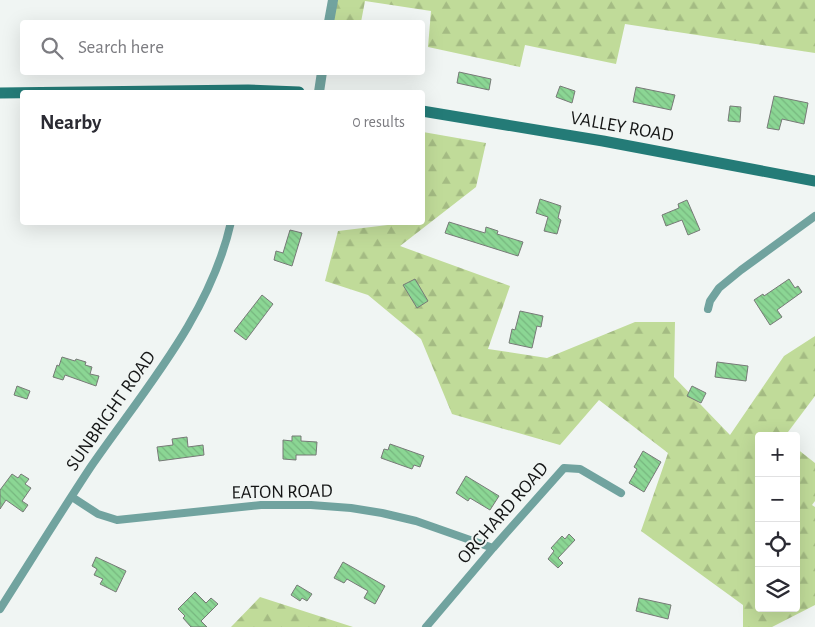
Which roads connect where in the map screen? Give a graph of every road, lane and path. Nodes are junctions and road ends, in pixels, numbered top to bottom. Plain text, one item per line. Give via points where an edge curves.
1 (333, 0) edge
2 (329, 20) edge
3 (322, 75) edge
4 (319, 90) edge
5 (0, 93) edge
6 (20, 93) edge
7 (425, 111) edge
8 (815, 181) edge
9 (815, 216) edge
10 (230, 225) edge
11 (708, 309) dead end
12 (621, 493) dead end
13 (72, 497) junction
14 (493, 548) junction
15 (0, 609) edge
16 (426, 627) edge

1 - 2 street
3 - 4 street
5 - 6 main road
7 - 8 main road, VALLEY ROAD via 603,140
9 - 11 street via 719,288
10 - 13 street, SUNBRIGHT ROAD via 215,273 182,338
12 - 14 street, ORCHARD ROAD via 580,469 564,468
13 - 14 street, EATON ROAD via 98,514 117,520 261,505 351,508 416,521
13 - 15 street, SUNBRIGHT ROAD
14 - 16 street, ORCHARD ROAD

